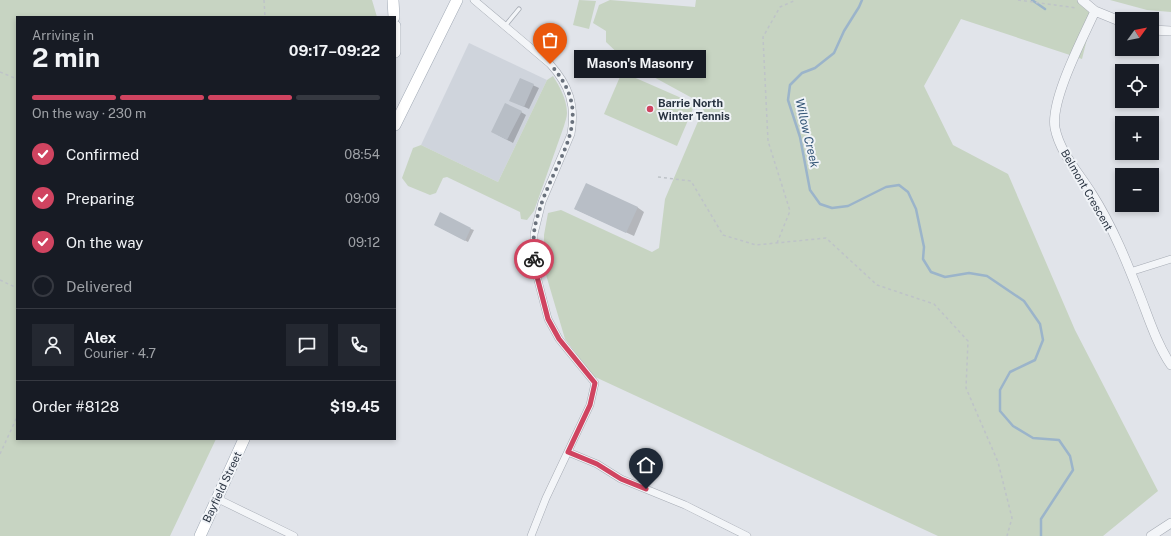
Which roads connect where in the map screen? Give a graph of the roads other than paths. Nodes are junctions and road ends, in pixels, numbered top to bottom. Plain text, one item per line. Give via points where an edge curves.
1 (393, 0) edge
2 (457, 0) edge
3 (474, 0) edge
4 (1081, 4) edge
5 (519, 9) dead end
6 (1095, 11) junction
7 (394, 16) edge
8 (1115, 19) edge
9 (505, 26) junction
10 (1159, 30) edge
11 (1171, 31) edge
12 (396, 123) edge
13 (1171, 259) edge
14 (1130, 272) junction
15 (1171, 365) edge
16 (244, 440) edge
17 (568, 452) junction
18 (216, 498) junction
19 (1171, 523) edge
20 (200, 536) edge
21 (294, 536) edge
22 (531, 536) edge
23 (747, 536) edge
24 (1151, 536) edge

1 - 7 main road
2 - 12 main road
3 - 9 street
4 - 6 street
5 - 9 lane
6 - 8 street
6 - 14 street, Belmont Crescent via 1063,83 1056,106 1055,127 1062,149 1105,216
9 - 17 street via 559,73 566,85 573,109 571,134 542,202 534,234 534,265 548,319 559,339 595,383 590,405
10 - 11 street
13 - 14 street
14 - 15 street, Belmont Crescent via 1152,328
16 - 18 main road, Bayfield Street
17 - 22 street
17 - 23 street
18 - 20 main road, Bayfield Street
18 - 21 street
19 - 24 street

